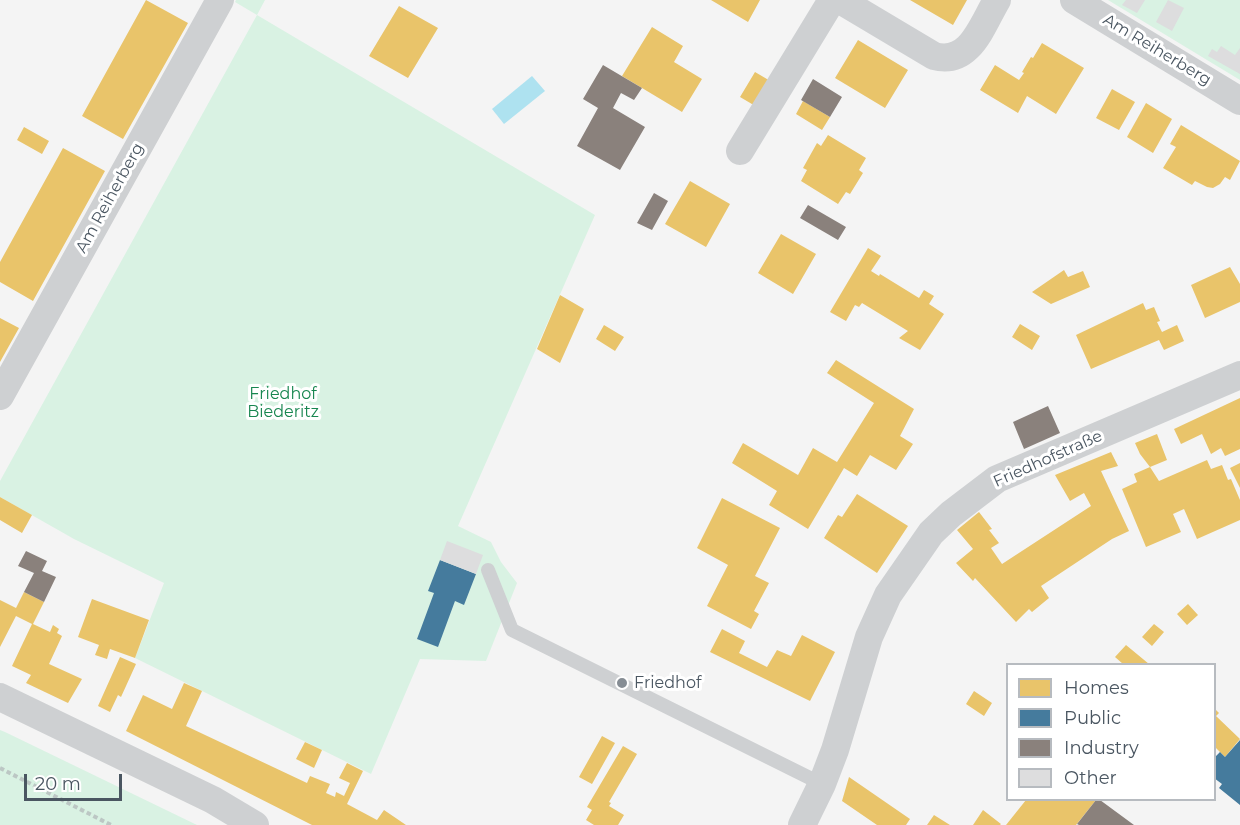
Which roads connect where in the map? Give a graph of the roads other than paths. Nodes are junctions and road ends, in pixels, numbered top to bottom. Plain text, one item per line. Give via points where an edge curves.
1 (219, 0) edge
2 (832, 0) edge
3 (840, 0) edge
4 (997, 0) edge
5 (1074, 0) edge
6 (1240, 101) edge
7 (740, 151) dead end
8 (1240, 375) edge
9 (0, 396) edge
10 (488, 570) dead end
11 (0, 697) edge
12 (822, 784) junction
13 (255, 825) edge
14 (802, 825) edge

1 - 9 street, Am Reiherberg
2 - 7 street
3 - 4 street via 934,56 948,58 968,48
5 - 6 street, Am Reiherberg
8 - 12 street, Friedhofstraße via 997,479 931,533 888,595 869,637
10 - 12 lane via 512,630
11 - 13 street via 213,800
12 - 14 street, Friedhofstraße

